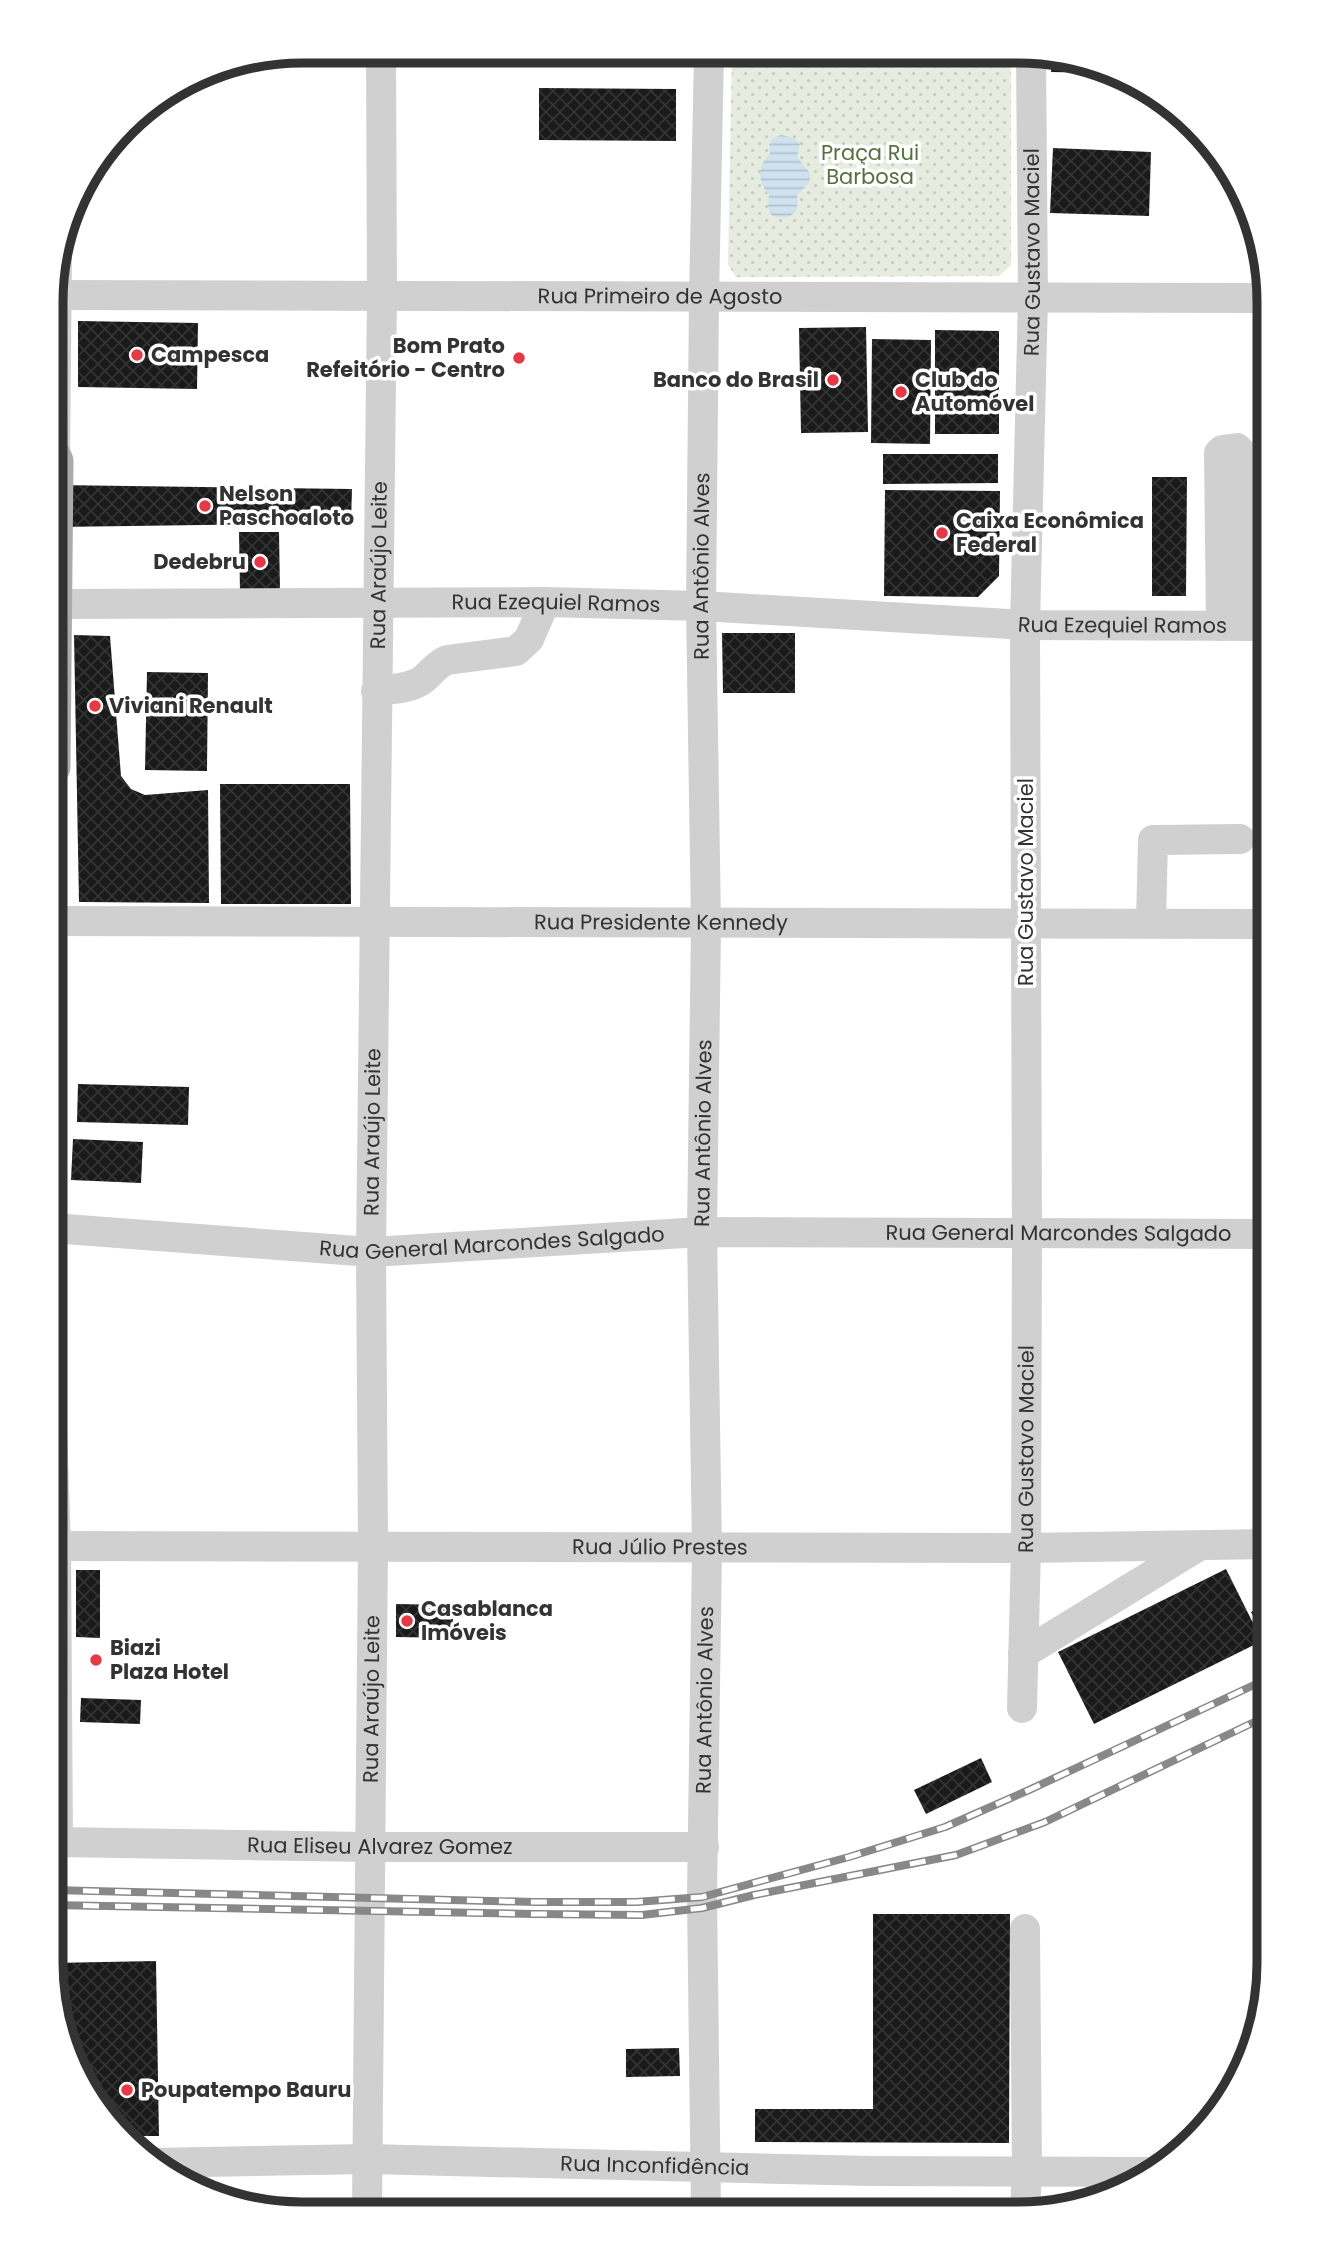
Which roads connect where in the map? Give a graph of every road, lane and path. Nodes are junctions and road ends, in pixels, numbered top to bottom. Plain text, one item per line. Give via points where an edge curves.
1 (381, 63) edge
2 (709, 63) edge
3 (1031, 64) edge
4 (382, 294) junction
5 (63, 295) edge
6 (1033, 296) junction
7 (704, 298) junction
8 (1257, 298) edge
9 (545, 602) junction
10 (379, 603) junction
11 (63, 604) edge
12 (701, 606) junction
13 (1025, 625) junction
14 (1243, 626) edge
15 (376, 691) junction
16 (1240, 839) dead end
17 (376, 920) junction
18 (63, 921) edge
19 (1151, 922) junction
20 (1027, 923) junction
21 (1257, 923) edge
22 (706, 924) junction
23 (63, 1229) edge
24 (702, 1232) junction
25 (1256, 1234) edge
26 (1027, 1235) junction
27 (371, 1252) junction
28 (1256, 1544) edge
29 (373, 1545) junction
30 (63, 1546) edge
31 (1199, 1546) junction
32 (707, 1548) junction
33 (1026, 1548) junction
34 (1023, 1654) junction
35 (1022, 1708) dead end
36 (63, 1842) edge
37 (369, 1847) junction
38 (704, 1847) junction
39 (1025, 1929) dead end
40 (368, 2158) junction
41 (169, 2162) edge
42 (706, 2167) junction
43 (1027, 2171) junction
44 (1133, 2172) edge
45 (367, 2202) edge
46 (706, 2202) edge
47 (1026, 2202) edge

1 - 4 street, Rua Araújo Leite
2 - 7 street, Rua Antônio Alves
3 - 6 street, Rua Gustavo Maciel
4 - 5 street, Rua Primeiro de Agosto
4 - 7 street, Rua Primeiro de Agosto
4 - 10 street, Rua Araújo Leite
6 - 7 street, Rua Primeiro de Agosto
6 - 8 street, Rua Primeiro de Agosto
6 - 13 street, Rua Gustavo Maciel
7 - 12 street, Rua Antônio Alves
9 - 10 street, Rua Ezequiel Ramos
9 - 12 street, Rua Ezequiel Ramos
9 - 15 street via 529,639 516,651 447,660 422,681
10 - 11 street, Rua Ezequiel Ramos
10 - 15 street, Rua Araújo Leite
12 - 13 street, Rua Ezequiel Ramos
12 - 22 street, Rua Antônio Alves
13 - 14 street, Rua Ezequiel Ramos
13 - 20 street, Rua Gustavo Maciel
15 - 17 street, Rua Araújo Leite
16 - 19 street via 1153,840
17 - 18 street, Rua Presidente Kennedy
17 - 22 street, Rua Presidente Kennedy
17 - 27 street, Rua Araújo Leite
19 - 20 street, Rua Presidente Kennedy
19 - 21 street, Rua Presidente Kennedy
20 - 22 street, Rua Presidente Kennedy
20 - 26 street, Rua Gustavo Maciel
22 - 24 street, Rua Antônio Alves
23 - 27 street, Rua General Marcondes Salgado
24 - 26 street, Rua General Marcondes Salgado
24 - 27 street, Rua General Marcondes Salgado
24 - 32 street, Rua Antônio Alves
25 - 26 street, Rua General Marcondes Salgado
26 - 33 street, Rua Gustavo Maciel
27 - 29 street, Rua Araújo Leite
28 - 31 street, Rua Júlio Prestes
29 - 30 street, Rua Júlio Prestes
29 - 32 street, Rua Júlio Prestes
29 - 37 street, Rua Araújo Leite
31 - 33 street, Rua Júlio Prestes
31 - 34 street
32 - 33 street, Rua Júlio Prestes
32 - 38 street, Rua Antônio Alves
33 - 34 street, Rua Gustavo Maciel
34 - 35 street, Rua Gustavo Maciel
36 - 37 street, Rua Eliseu Alvarez Gomez
37 - 38 street, Rua Eliseu Alvarez Gomez
37 - 40 street, Rua Araújo Leite
38 - 42 street, Rua Antônio Alves
39 - 43 street
40 - 41 street, Rua Inconfidência
40 - 42 street, Rua Inconfidência
40 - 45 street, Rua Araújo Leite
42 - 43 street, Rua Inconfidência
42 - 46 street, Rua Antônio Alves
43 - 44 street, Rua Inconfidência
43 - 47 street

